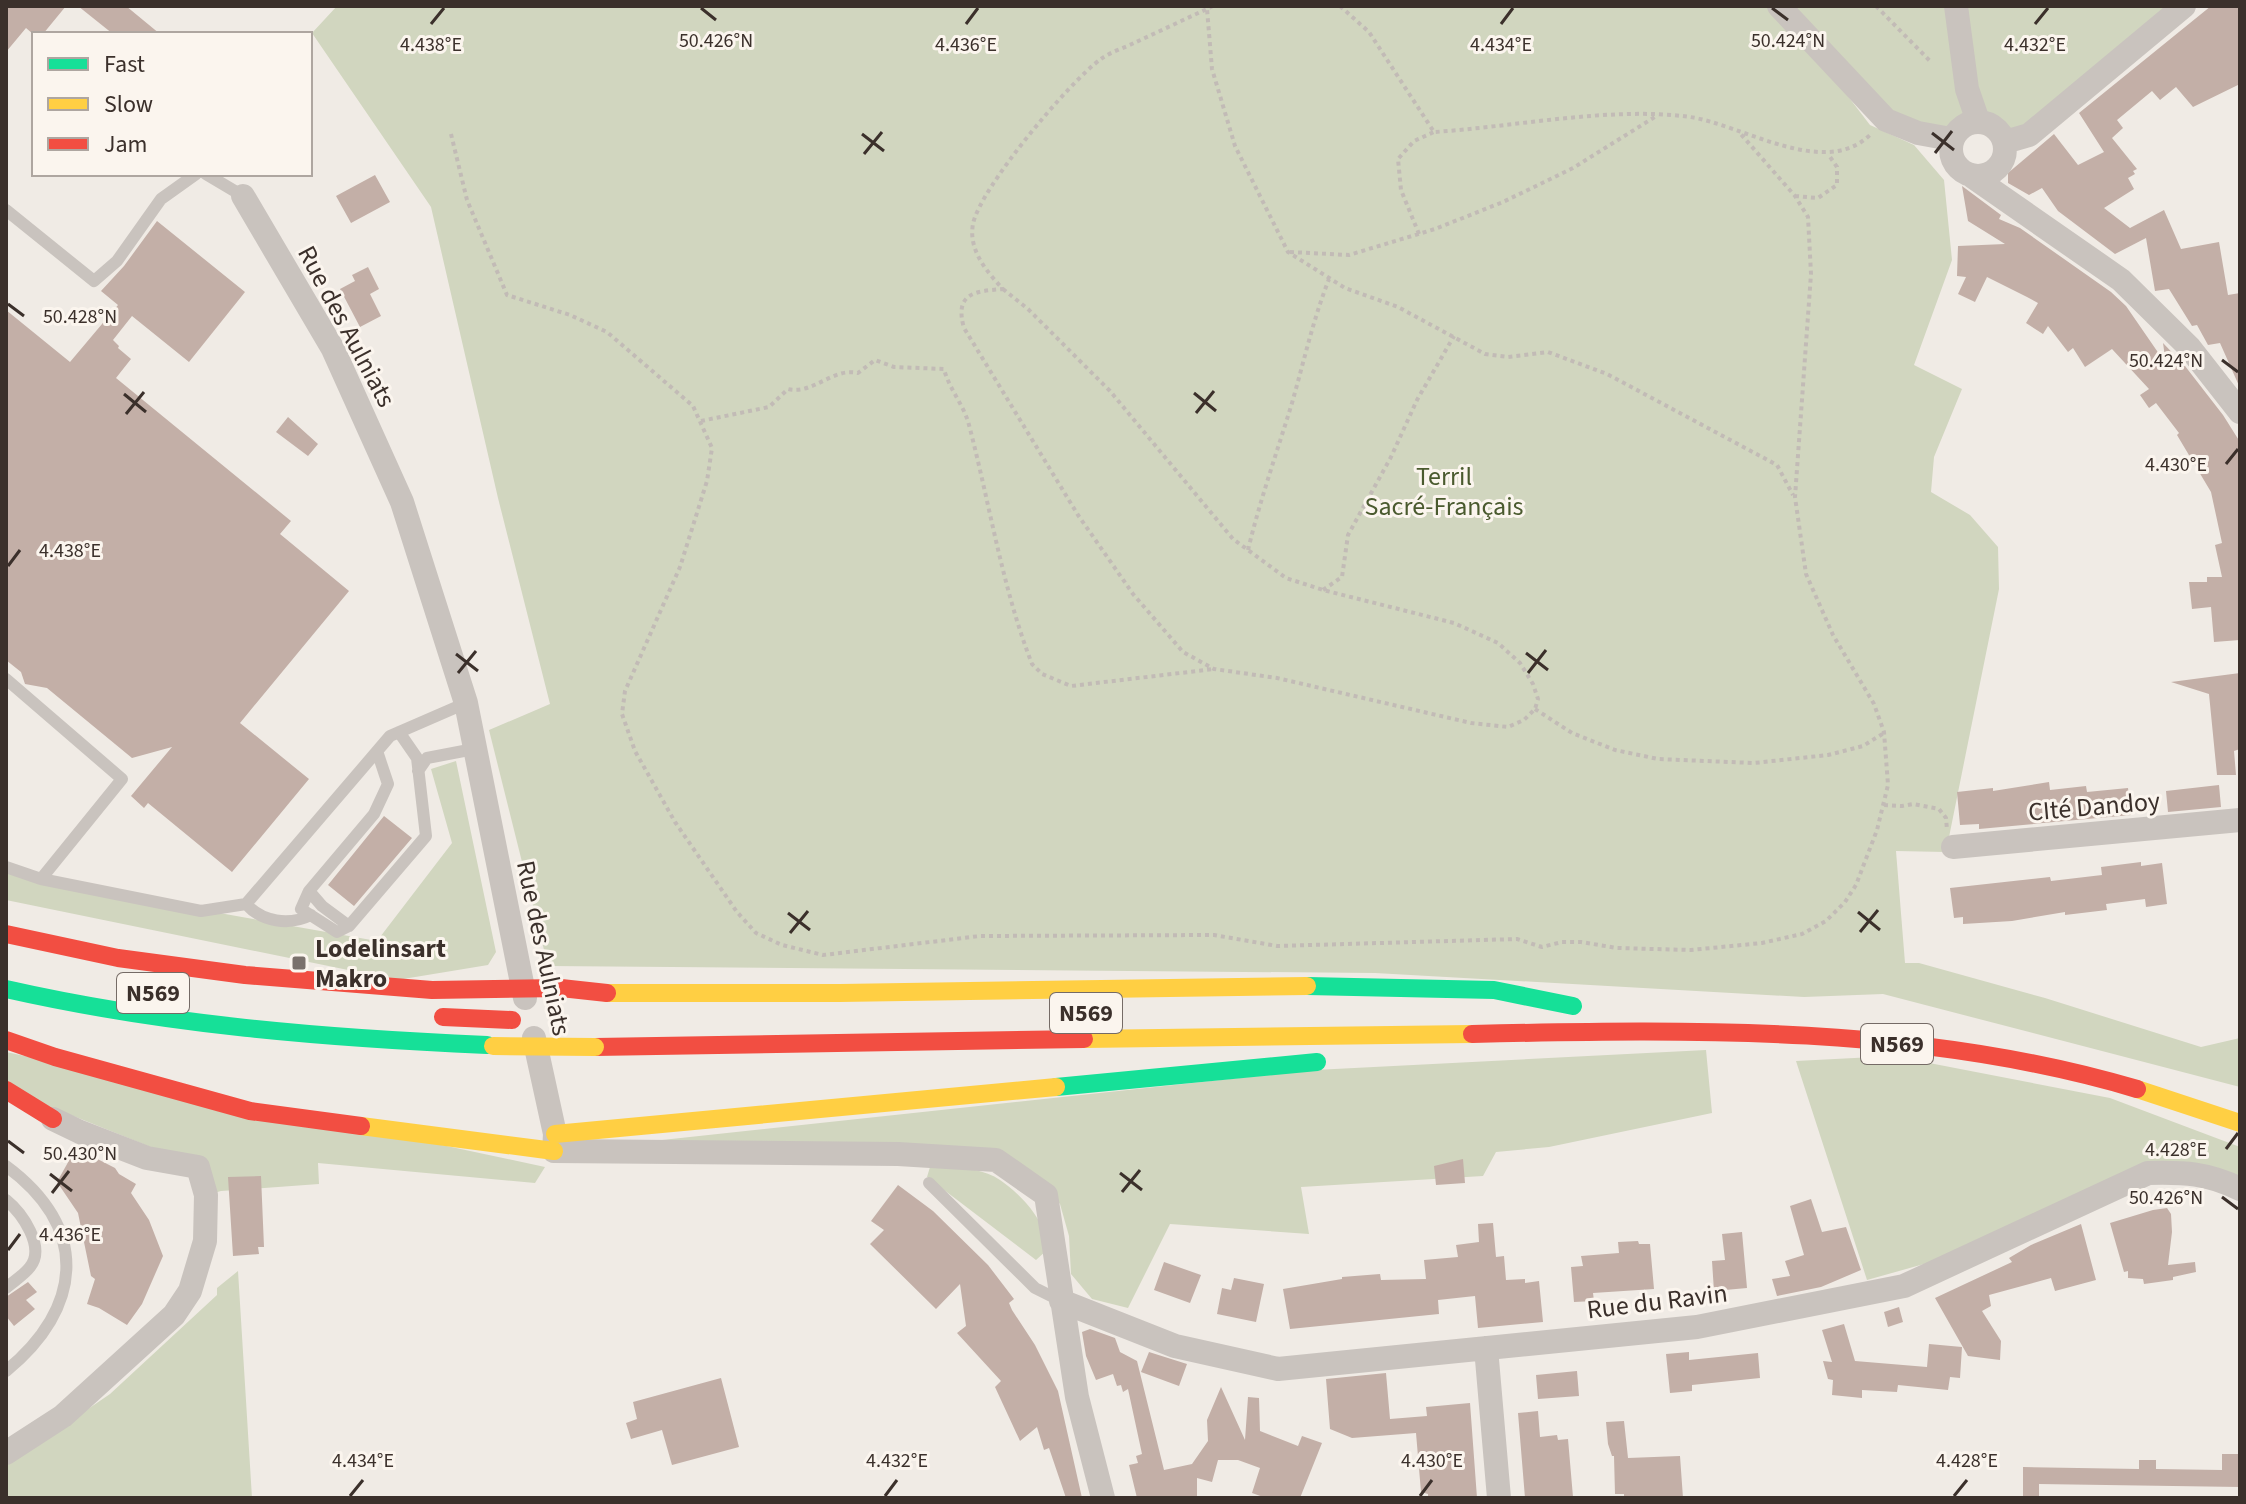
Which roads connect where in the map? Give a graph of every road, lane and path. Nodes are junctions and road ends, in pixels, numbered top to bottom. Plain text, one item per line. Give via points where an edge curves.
1 (1340, 6) edge
2 (1779, 6) edge
3 (1876, 6) edge
4 (1956, 6) edge
5 (2184, 6) edge
6 (1210, 8) edge
7 (1930, 61) dead end
8 (1659, 115) junction
9 (1886, 120) junction
10 (1978, 121) junction
11 (1434, 132) junction
12 (1739, 132) junction
13 (451, 134) dead end
14 (1951, 139) junction
15 (2005, 142) junction
16 (1828, 154) junction
17 (193, 176) edge
18 (209, 176) edge
19 (1973, 177) junction
20 (243, 196) joint
21 (1795, 196) junction
22 (6, 210) edge
23 (1419, 234) junction
24 (1288, 252) junction
25 (1329, 279) junction
26 (1003, 289) junction
27 (1454, 336) junction
28 (2240, 412) edge
29 (701, 421) junction
30 (1795, 497) junction
31 (1248, 550) junction
32 (1323, 590) junction
33 (1214, 669) junction
34 (6, 679) edge
35 (466, 703) junction
36 (1535, 709) junction
37 (399, 732) junction
38 (1884, 732) junction
39 (474, 749) junction
40 (377, 751) junction
41 (418, 771) junction
42 (1884, 805) junction
43 (2240, 820) edge
44 (1953, 847) joint
45 (6, 867) edge
46 (41, 879) junction
47 (309, 891) junction
48 (246, 904) junction
49 (311, 915) junction
50 (349, 926) junction
51 (6, 934) edge
52 (523, 988) junction
53 (6, 989) edge
54 (1462, 1008) dead end
55 (422, 1016) dead end
56 (541, 1020) dead end
57 (1545, 1033) junction
58 (6, 1040) edge
59 (1418, 1053) dead end
60 (1340, 1060) dead end
61 (6, 1090) edge
62 (53, 1119) joint
63 (2240, 1123) edge
64 (554, 1143) junction
65 (6, 1166) edge
66 (929, 1183) dead end
67 (2240, 1189) edge
68 (6, 1200) edge
69 (6, 1288) edge
70 (1061, 1301) junction
71 (1486, 1348) junction
72 (6, 1371) edge
73 (6, 1453) edge
74 (1103, 1498) edge
75 (1499, 1498) edge

1 - 11 path via 1369,32
2 - 9 street
3 - 7 path
4 - 10 street via 1967,89
5 - 15 street via 2029,135
6 - 24 path via 1212,69 1235,146
6 - 26 path via 1101,58 1043,116 973,224 979,258
8 - 11 path via 1616,114
8 - 12 path via 1693,118
8 - 23 path via 1573,168
9 - 14 street
9 - 16 path via 1859,146
10 - 14 street via 1962,126
10 - 15 street via 1995,127
11 - 23 path via 1414,141 1398,159 1401,190
12 - 16 path
12 - 21 path
13 - 29 path via 467,200 507,295 607,332 693,406
14 - 19 street via 1954,163
15 - 19 street via 1998,167
16 - 21 path via 1837,167 1837,185 1818,198
17 - 22 lane via 161,199 117,261 94,281
18 - 20 lane
19 - 28 street via 2121,280 2189,347
20 - 35 street, Rue des Aulniats via 333,349 402,502
21 - 30 path via 1808,217 1811,274
23 - 24 path via 1349,255
24 - 25 path
25 - 27 path
25 - 31 path
26 - 31 path via 1110,391 1233,539
26 - 33 path via 978,290 969,296 960,316 964,328 1078,515 1133,594 1183,652
27 - 30 path via 1485,354 1548,352 1607,374 1777,465
27 - 32 path via 1348,535 1342,577
29 - 33 path via 769,407 788,389 800,392 848,371 858,373 875,360 894,367 944,369 968,420 1001,565 1032,664 1071,686
29 - 42 path via 712,448 707,481 680,567 625,691 622,714 655,789 737,912 756,933 782,945 823,955 996,936 1214,935 1277,946 1517,939 1542,947 1581,942 1691,950 1762,943 1802,934 1845,902
30 - 38 path via 1806,574
31 - 32 path via 1286,578
32 - 36 path via 1454,623 1498,643 1533,684
33 - 36 path via 1277,678 1471,723 1508,727
34 - 46 lane via 122,779
35 - 37 lane
35 - 39 street, Rue des Aulniats
36 - 38 path via 1572,733 1658,759 1754,763 1828,755 1863,746
37 - 40 lane
37 - 41 lane via 417,758
38 - 42 path
39 - 41 lane via 427,758
39 - 52 street, Rue des Aulniats
40 - 47 lane via 388,784 374,814
40 - 48 lane
41 - 50 lane via 426,836
42 - 44 path via 1939,809
43 - 44 street, CIté Dandoy
45 - 46 lane
46 - 48 lane via 201,911
47 - 49 lane via 301,909
47 - 50 lane
48 - 49 lane via 257,915 295,923
49 - 50 lane via 337,932
51 - 52 highway via 118,958 245,975 432,990
52 - 54 highway via 675,994 1304,986 1494,990 1580,1006
52 - 64 street, Rue des Aulniats
53 - 57 highway, N569, bridge via 131,1016 399,1042 595,1047
55 - 56 highway
57 - 59 highway
57 - 63 highway, N569 via 1740,1034 1935,1047 2084,1076
58 - 64 highway via 250,1111
60 - 64 highway
61 - 62 highway
62 - 73 street via 147,1158 198,1167 206,1195 205,1241 190,1291 174,1315 63,1416
64 - 70 street via 996,1160 1046,1195
65 - 72 lane via 54,1217 67,1256 56,1316 35,1346
66 - 70 lane via 1035,1288
67 - 71 street, Rue du Ravin via 2190,1172 2148,1173 1904,1286 1697,1327
68 - 69 lane via 32,1235 34,1259
70 - 71 street, Rue du Ravin via 1175,1346 1278,1369
70 - 74 street via 1077,1397
71 - 75 street

